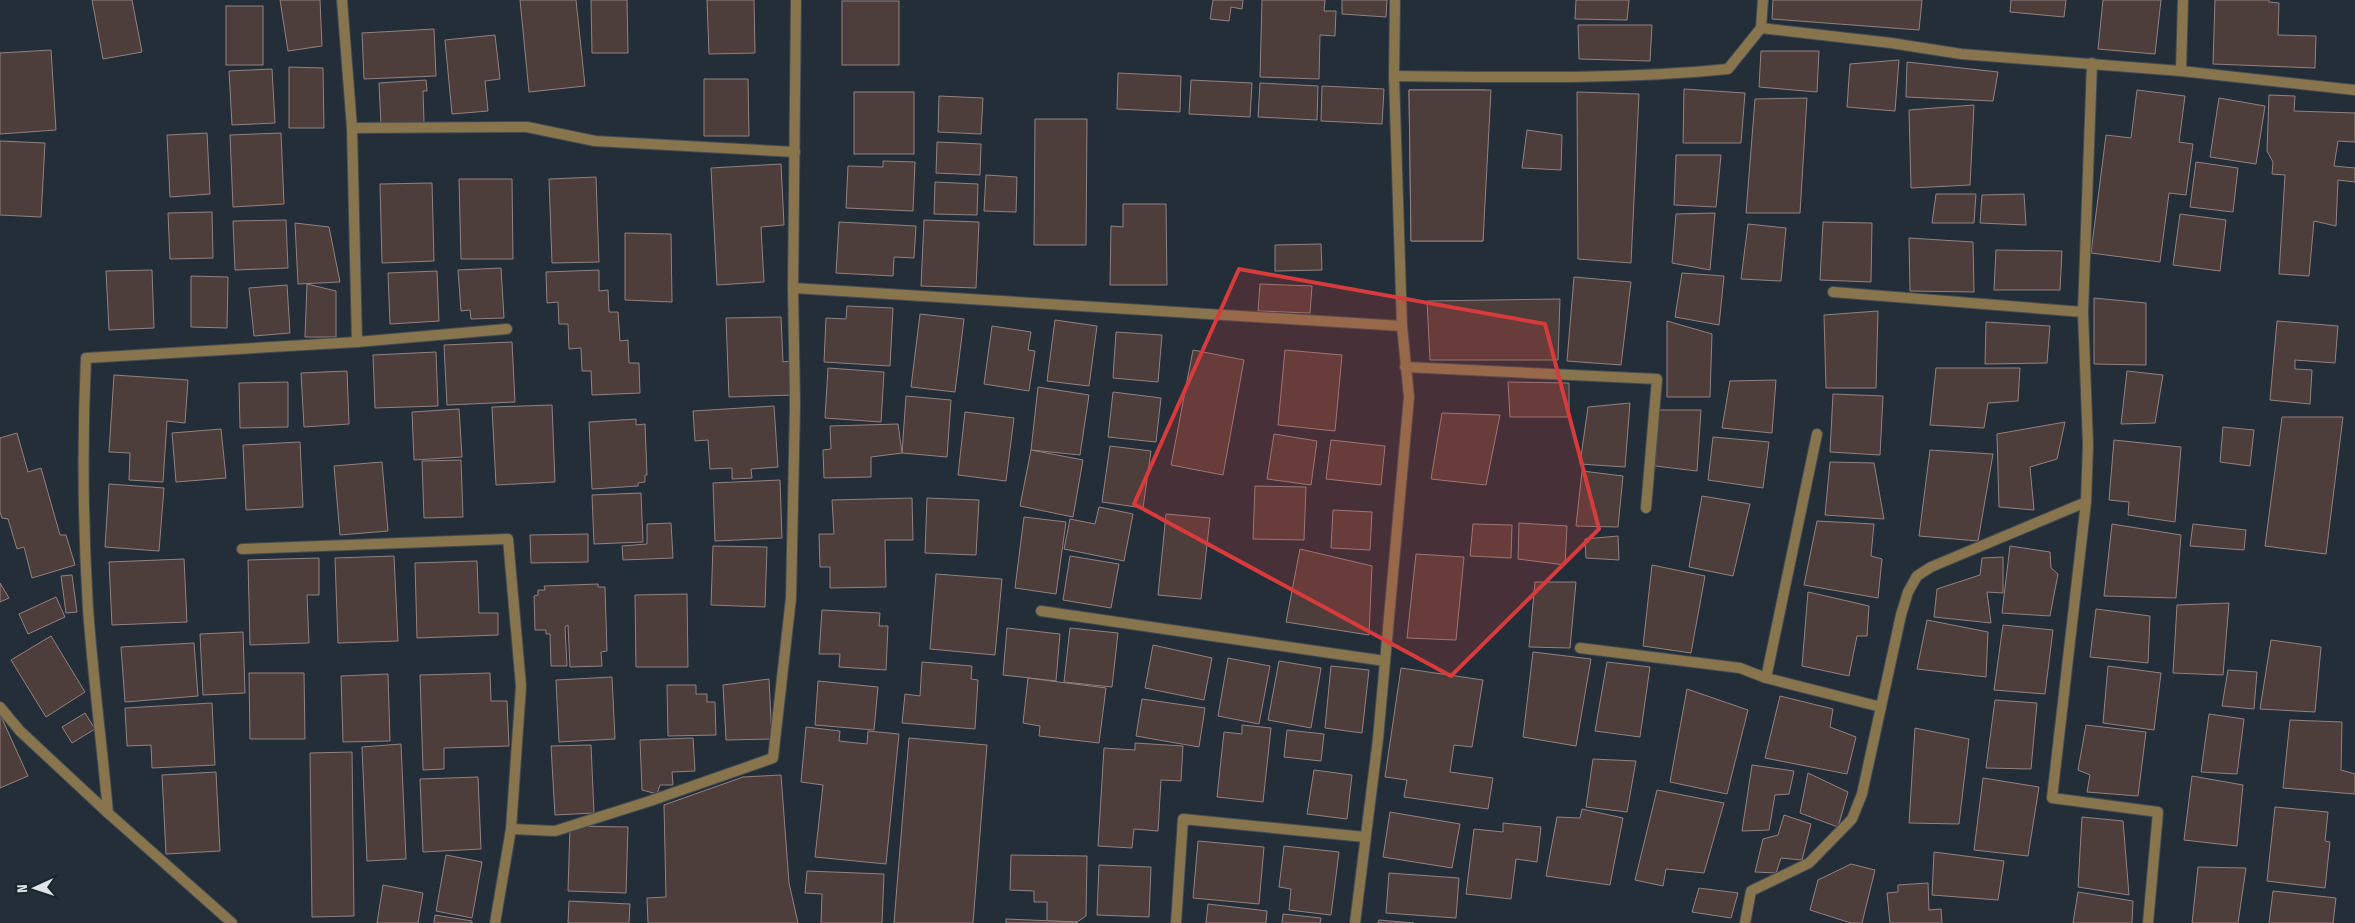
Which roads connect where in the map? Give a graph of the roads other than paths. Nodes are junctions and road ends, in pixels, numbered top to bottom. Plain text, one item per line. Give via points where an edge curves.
1 (342, 0) edge
2 (796, 0) edge
3 (1395, 0) edge
4 (1763, 0) edge
5 (2184, 0) edge
6 (1761, 28) junction
7 (2092, 63) junction
8 (2181, 71) junction
9 (1394, 76) junction
10 (2355, 90) edge
11 (352, 128) junction
12 (795, 152) junction
13 (793, 288) junction
14 (1833, 292) dead end
15 (2083, 312) junction
16 (1402, 326) junction
17 (507, 330) dead end
18 (357, 342) junction
19 (1405, 366) junction
20 (1817, 434) dead end
21 (2086, 502) junction
22 (1646, 508) dead end
23 (242, 550) dead end
24 (1041, 611) dead end
25 (1580, 648) dead end
26 (1385, 662) junction
27 (1766, 678) junction
28 (0, 707) edge
29 (1881, 707) junction
30 (108, 813) junction
31 (511, 829) junction
32 (1365, 837) junction
33 (232, 923) edge
34 (495, 923) edge
35 (1176, 923) edge
36 (1355, 923) edge
37 (1745, 923) edge
38 (2148, 923) edge

1 - 11 street
2 - 12 street
3 - 9 street
4 - 6 street
5 - 8 street
6 - 7 street via 1892,42 1961,54
6 - 9 street via 1728,69 1656,76
7 - 8 street
7 - 15 street
8 - 10 street
9 - 16 street
11 - 12 street via 527,127 594,142
11 - 18 street
12 - 13 street
13 - 16 street
13 - 31 street via 795,404 791,598 773,758 556,831
14 - 15 street
15 - 21 street via 2088,445
16 - 19 street
17 - 18 street
18 - 30 street via 86,358 82,435 84,535 88,611
19 - 22 street via 1657,379
19 - 26 street via 1409,397
20 - 27 street
21 - 29 street via 1960,553 1917,576 1901,614
21 - 38 street via 2052,798 2158,812
23 - 31 street via 508,539 521,686
24 - 26 street
25 - 27 street via 1740,668
26 - 32 street
27 - 29 street
28 - 30 street via 20,731
29 - 37 street via 1862,794 1852,820 1809,863 1751,891
30 - 33 street
31 - 34 street
32 - 35 street via 1183,819
32 - 36 street

